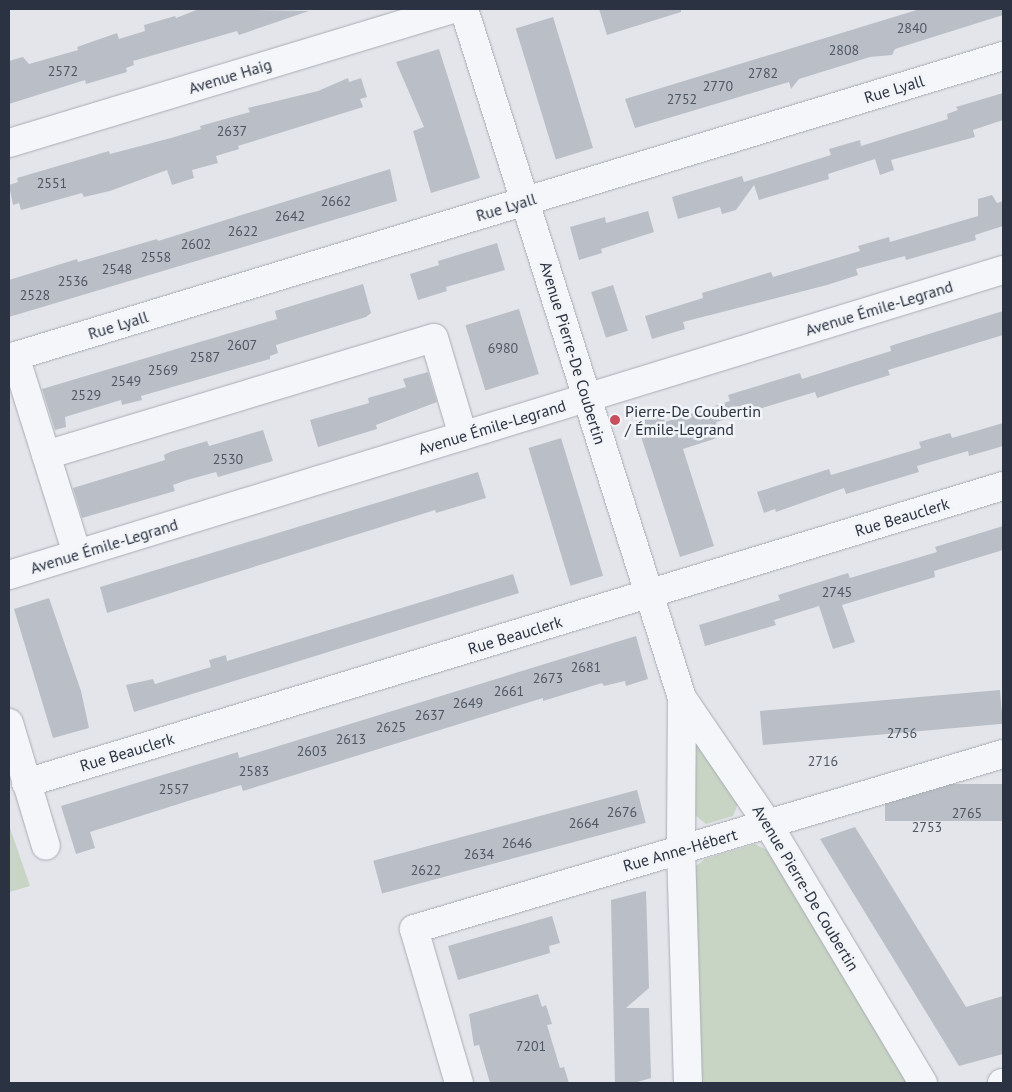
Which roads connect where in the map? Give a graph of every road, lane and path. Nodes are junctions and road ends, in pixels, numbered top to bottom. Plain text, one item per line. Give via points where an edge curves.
1 (452, 9) edge
2 (464, 9) edge
3 (1003, 56) edge
4 (9, 143) edge
5 (526, 201) junction
6 (1003, 270) edge
7 (12, 357) edge
8 (587, 398) junction
9 (463, 436) junction
10 (46, 456) junction
11 (1003, 486) edge
12 (77, 554) junction
13 (9, 575) edge
14 (650, 594) junction
15 (682, 698) junction
16 (9, 723) edge
17 (1003, 754) edge
18 (26, 783) junction
19 (768, 824) junction
20 (46, 846) dead end
21 (681, 849) junction
22 (459, 1083) edge
23 (688, 1083) edge
24 (923, 1083) edge

1 - 4 street, Avenue Haig
2 - 5 street, Avenue Pierre-De Coubertin
3 - 5 street, Rue Lyall
5 - 7 street, Rue Lyall
5 - 8 street, Avenue Pierre-De Coubertin
6 - 8 street, Avenue Émile-Legrand
7 - 10 street
8 - 9 street, Avenue Émile-Legrand
8 - 14 street, Avenue Pierre-De Coubertin
9 - 10 street via 434,338
9 - 12 street, Avenue Émile-Legrand
10 - 12 street
11 - 14 street, Rue Beauclerk
12 - 13 street, Avenue Émile-Legrand
14 - 15 street, Avenue Pierre-De Coubertin
14 - 18 street, Rue Beauclerk
15 - 19 street, Avenue Pierre-De Coubertin
15 - 21 street, Avenue Pierre-De Coubertin
16 - 18 street
17 - 19 street, Rue Anne-Hébert
18 - 20 street
19 - 21 street, Rue Anne-Hébert
19 - 24 street, Avenue Pierre-De Coubertin
21 - 22 street, Rue Anne-Hébert via 414,929
21 - 23 street, Avenue Pierre-De Coubertin

